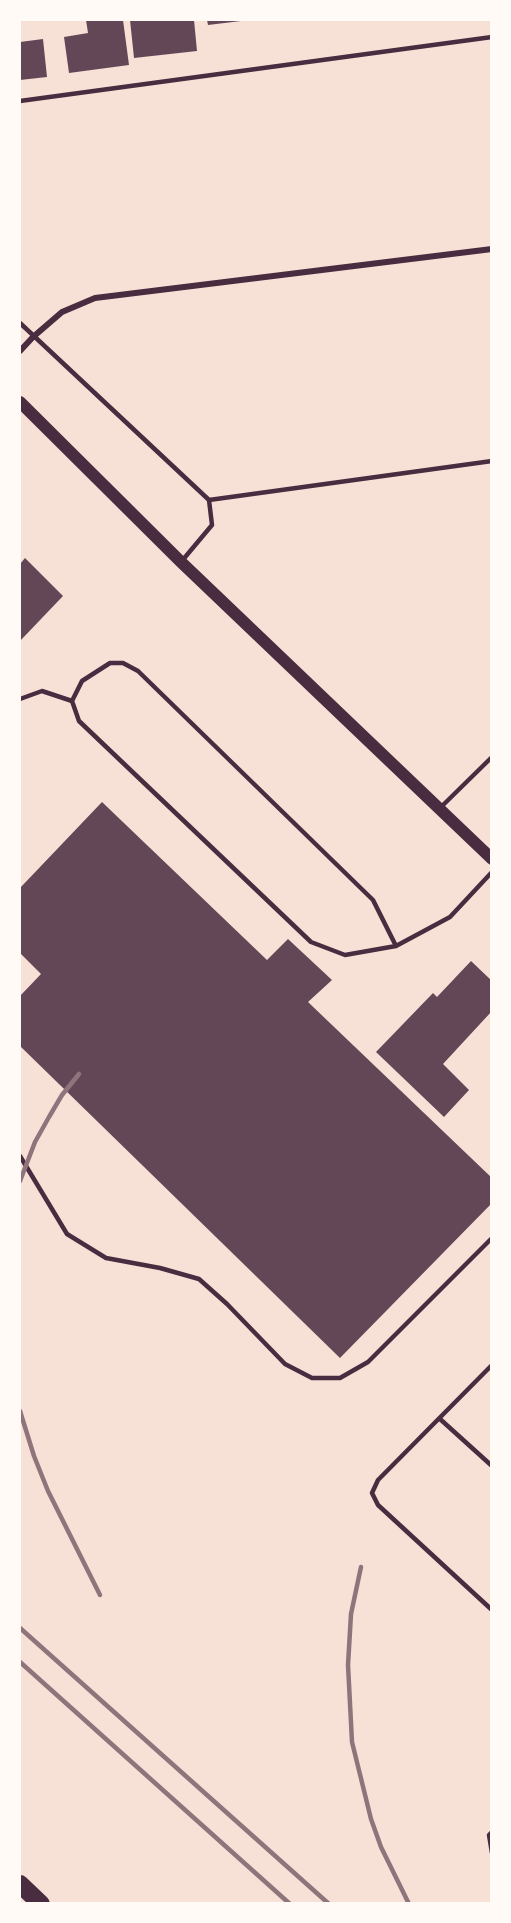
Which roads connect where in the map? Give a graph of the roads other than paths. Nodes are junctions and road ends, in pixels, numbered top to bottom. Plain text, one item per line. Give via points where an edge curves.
1 (492, 37) edge
2 (20, 101) edge
3 (492, 249) edge
4 (20, 323) edge
5 (33, 337) junction
6 (20, 351) edge
7 (20, 402) edge
8 (492, 461) edge
9 (209, 500) junction
10 (181, 562) junction
11 (20, 699) edge
12 (72, 701) junction
13 (492, 757) edge
14 (439, 809) junction
15 (492, 859) edge
16 (492, 872) edge
17 (396, 946) junction
18 (20, 1156) edge
19 (492, 1238) edge
20 (492, 1365) edge
21 (440, 1419) junction
22 (492, 1466) edge
23 (492, 1610) edge
24 (492, 1832) edge
25 (492, 1853) edge
26 (20, 1884) edge
27 (41, 1904) edge

1 - 2 lane
3 - 5 street via 95,298 62,312
4 - 5 lane
5 - 6 street
5 - 9 lane
7 - 10 main road
8 - 9 lane
9 - 10 lane via 212,525
10 - 14 main road
11 - 12 lane via 42,691
12 - 17 lane via 79,721 311,942 345,955
12 - 17 lane via 82,681 110,663 123,663 138,671 373,900
13 - 14 lane
14 - 15 main road
16 - 17 lane via 450,917
18 - 19 lane via 67,1234 106,1258 199,1280 285,1364 312,1378 340,1378 368,1362
20 - 21 lane
21 - 22 lane
21 - 23 lane via 378,1480 372,1493 378,1505
24 - 25 lane
26 - 27 highway

